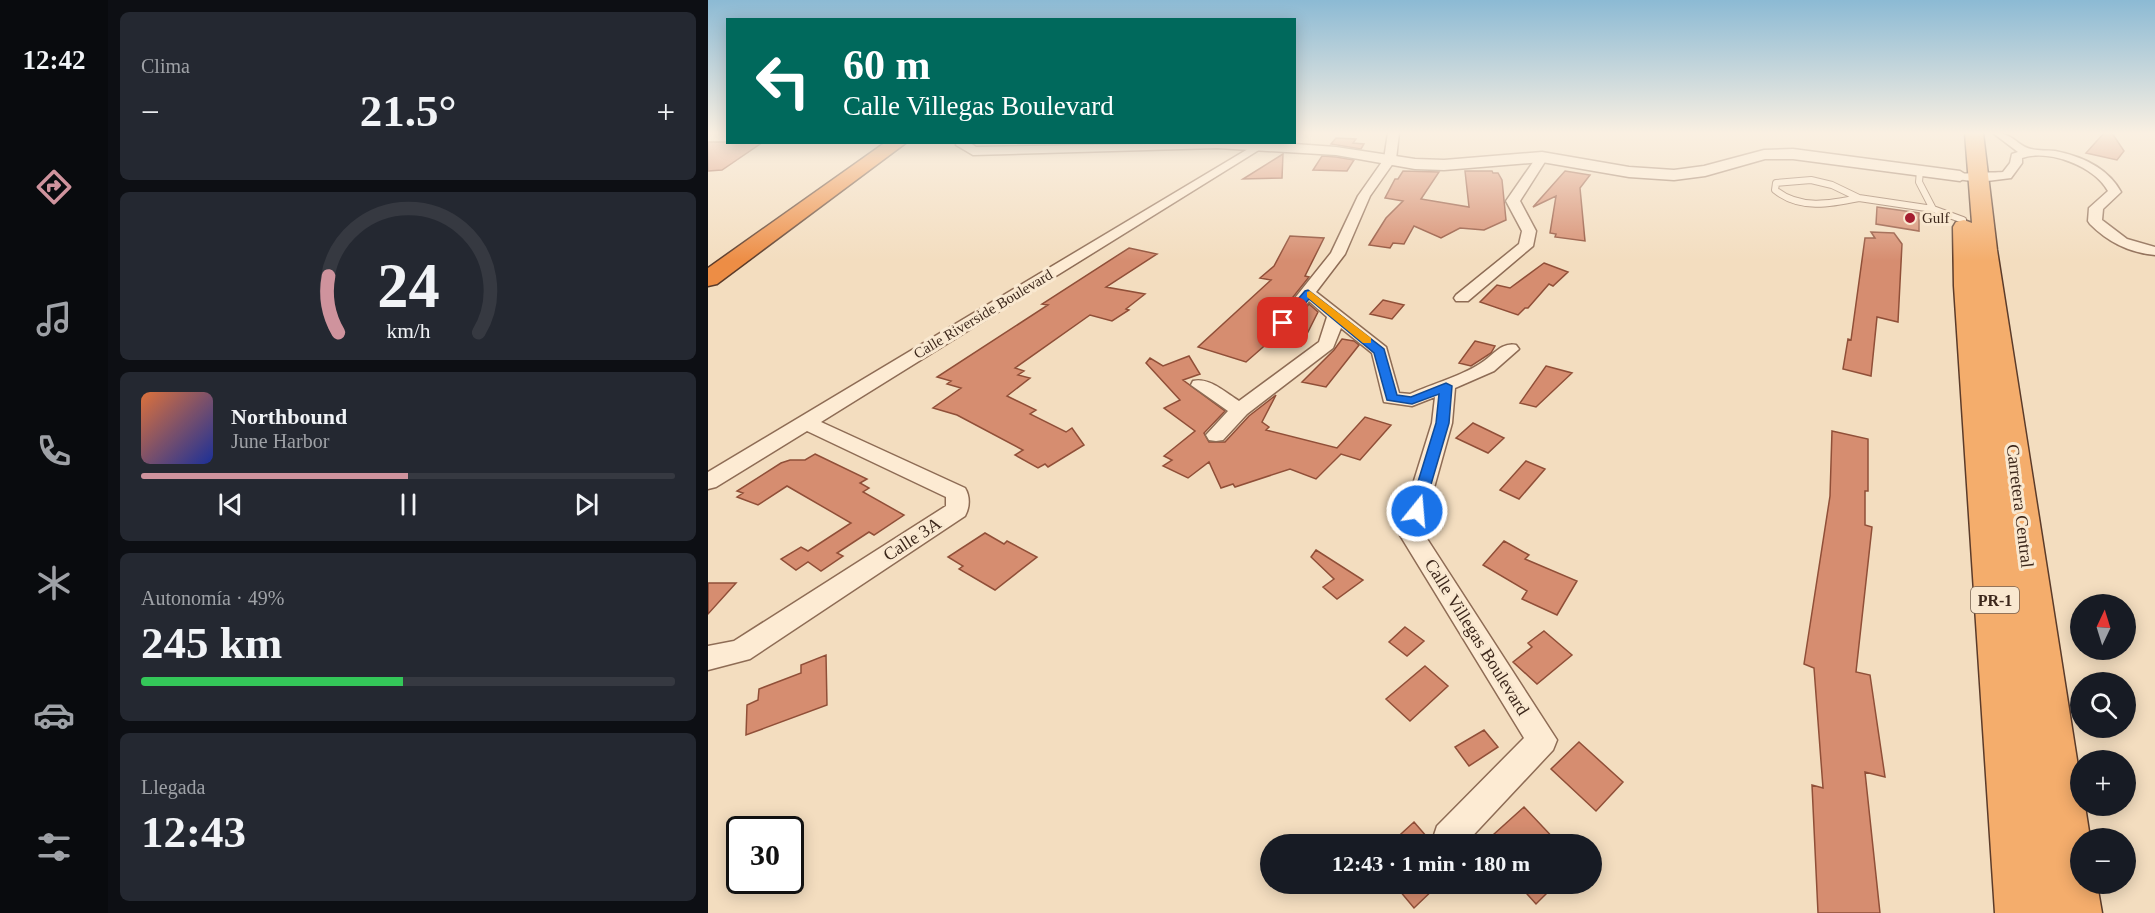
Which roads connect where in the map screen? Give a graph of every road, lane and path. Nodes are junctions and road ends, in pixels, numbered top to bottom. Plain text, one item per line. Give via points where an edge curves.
1 (831, 176) edge
2 (851, 176) edge
3 (1209, 176) edge
4 (1378, 176) edge
5 (1530, 176) edge
6 (1920, 176) edge
7 (1958, 176) edge
8 (1996, 176) edge
9 (2105, 176) edge
10 (1970, 177) junction
11 (1859, 198) junction
12 (1948, 215) junction
13 (2155, 251) edge
14 (708, 262) edge
15 (708, 279) edge
16 (1308, 293) junction
17 (1462, 298) dead end
18 (1336, 315) junction
19 (1283, 323) dead end
20 (1510, 349) dead end
21 (1200, 386) dead end
22 (1446, 386) junction
23 (1240, 410) junction
24 (805, 422) junction
25 (1216, 435) dead end
26 (708, 482) edge
27 (708, 658) edge
28 (1453, 834) edge
29 (2023, 913) edge
30 (2074, 913) edge

1 - 14 highway
2 - 15 highway
3 - 24 street, Calle Riverside Boulevard
4 - 16 street via 1364,196 1338,254
5 - 17 street via 1513,201 1529,231 1526,246
6 - 12 lane via 1919,182
7 - 10 street
8 - 10 street
9 - 13 street via 2115,192 2096,208 2095,221 2123,242
10 - 12 highway, Carretera Central / PR-1
10 - 30 highway, Carretera Central / PR-1 via 1986,250
11 - 11 lane via 1811,180 1776,183 1775,190 1796,202 1838,203
11 - 12 lane
12 - 29 highway, Carretera Central / PR-1 via 1966,286
16 - 18 street
16 - 19 street
18 - 22 street via 1380,351 1391,398 1412,400
18 - 23 street via 1326,344
20 - 22 street via 1488,367
21 - 23 street
22 - 28 street, Calle Villegas Boulevard via 1442,423 1410,532 1542,740
23 - 25 street
24 - 26 street, Calle Riverside Boulevard
24 - 27 street, Calle 3A via 957,493 957,510 740,651

